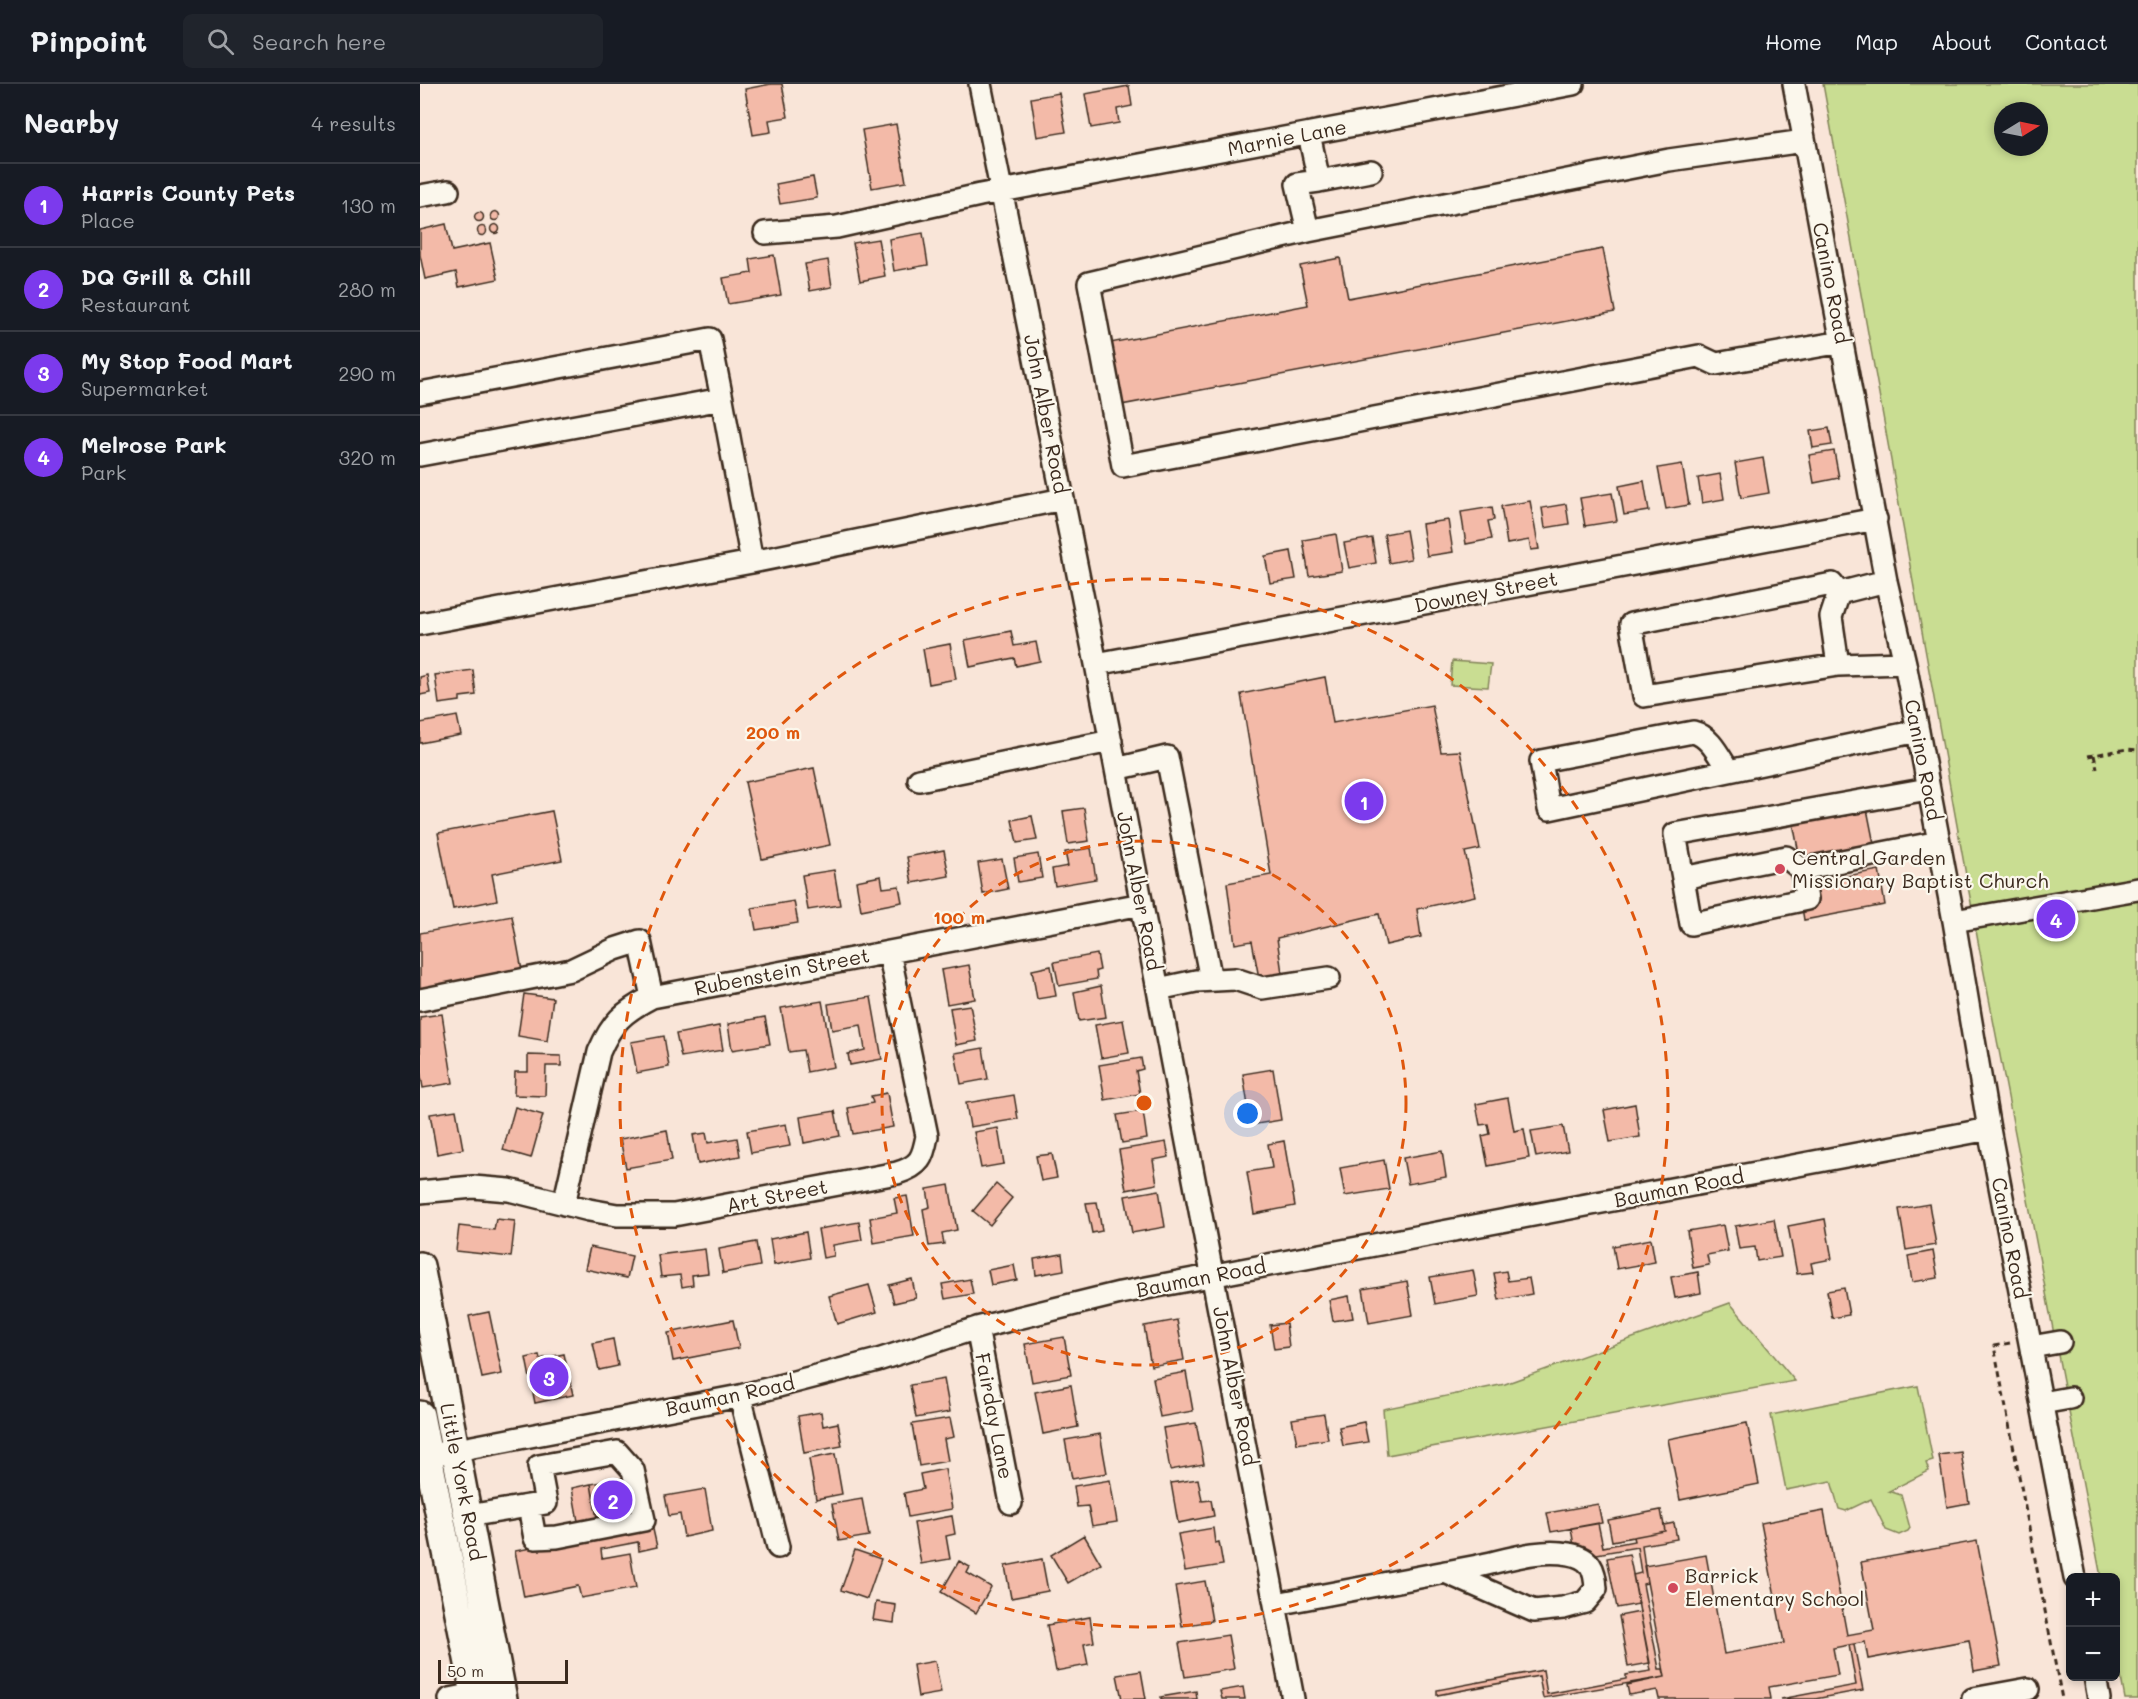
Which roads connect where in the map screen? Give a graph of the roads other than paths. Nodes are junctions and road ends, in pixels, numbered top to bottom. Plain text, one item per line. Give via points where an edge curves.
1 (980, 84) edge
2 (1573, 84) edge
3 (1794, 84) edge
4 (1309, 134) junction
5 (1804, 141) junction
6 (1371, 171) dead end
7 (1319, 181) junction
8 (448, 191) dead end
9 (1002, 192) junction
10 (420, 196) edge
11 (1308, 231) junction
12 (765, 233) dead end
13 (1842, 342) junction
14 (420, 393) edge
15 (722, 399) junction
16 (420, 455) edge
17 (1063, 499) junction
18 (1876, 519) junction
19 (752, 562) junction
20 (1886, 581) junction
21 (1839, 593) junction
22 (420, 624) edge
23 (1905, 663) junction
24 (1096, 664) junction
25 (1838, 664) junction
26 (1918, 731) junction
27 (1111, 741) junction
28 (1116, 769) junction
29 (1728, 770) junction
30 (919, 780) dead end
31 (1928, 789) junction
32 (1939, 842) junction
33 (1800, 869) junction
34 (1683, 878) junction
35 (2138, 889) edge
36 (1142, 904) junction
37 (1954, 921) junction
38 (889, 952) junction
39 (1329, 978) dead end
40 (1211, 980) junction
41 (1158, 989) junction
42 (652, 997) junction
43 (420, 1000) edge
44 (1989, 1129) junction
45 (420, 1192) edge
46 (564, 1204) junction
47 (420, 1266) edge
48 (1212, 1276) junction
49 (977, 1328) junction
50 (2060, 1342) dead end
51 (2024, 1344) junction
52 (740, 1396) junction
53 (2070, 1398) dead end
54 (2042, 1403) junction
55 (420, 1415) edge
56 (594, 1423) junction
57 (456, 1450) junction
58 (600, 1455) junction
59 (424, 1457) edge
60 (1011, 1503) dead end
61 (529, 1506) junction
62 (468, 1516) junction
63 (778, 1547) dead end
64 (1446, 1572) junction
65 (2074, 1573) edge
66 (1276, 1604) junction
67 (2096, 1681) edge
68 (2028, 1689) dead end
69 (467, 1697) edge
70 (503, 1699) edge
71 (1293, 1699) edge
72 (1973, 1699) edge
73 (2100, 1699) edge

1 - 9 street, John Alber Road
2 - 4 street, Marnie Lane
3 - 5 street, Canino Road
4 - 7 street
4 - 9 street, Marnie Lane
5 - 11 street via 1669,160
5 - 13 street, Canino Road
6 - 7 street
7 - 11 street via 1298,184
8 - 10 street
9 - 12 street, Marnie Lane via 837,227
9 - 17 street, John Alber Road
11 - 13 street via 1089,283 1123,466 1699,356 1716,364
13 - 18 street, Canino Road
14 - 15 street via 710,339
15 - 16 street
15 - 19 street
17 - 19 street
17 - 24 street, John Alber Road
18 - 20 street, Canino Road
18 - 24 street, Downey Street
19 - 22 street
20 - 21 street
20 - 23 street, Canino Road
21 - 25 street via 1831,616
21 - 25 street via 1832,584 1631,624 1644,696
23 - 25 street
23 - 26 street, Canino Road
24 - 27 street, John Alber Road
26 - 29 street
26 - 31 street, Canino Road
27 - 28 street, John Alber Road
27 - 30 street
28 - 36 street, John Alber Road
28 - 40 street via 1167,757
29 - 29 street via 1549,809 1541,761 1693,732 1707,739
31 - 32 street, Canino Road
31 - 34 street via 1675,834
32 - 33 street
32 - 37 street, Canino Road
33 - 34 street via 1786,857
33 - 34 street via 1807,899 1691,924
35 - 37 street
36 - 38 street, Rubenstein Street
36 - 41 street, John Alber Road
37 - 44 street, Canino Road
38 - 42 street, Rubenstein Street
38 - 46 street, Art Street via 927,1136 918,1163 897,1173 674,1215 617,1215
39 - 40 street via 1262,987 1235,980
40 - 41 street
41 - 48 street, John Alber Road
42 - 43 street via 640,941 571,970
42 - 46 street, Rubenstein Street via 620,1017 599,1052
44 - 48 street, Bauman Road
44 - 51 street, Canino Road
45 - 46 street, Art Street via 473,1187 509,1190
47 - 57 main road, Little York Road
48 - 49 street, Bauman Road
48 - 66 street, John Alber Road
49 - 52 street, Bauman Road via 878,1360
49 - 60 street, Fairday Lane
50 - 51 street
51 - 54 street, Canino Road
52 - 56 street, Bauman Road
52 - 63 street
53 - 54 street
54 - 65 street, Canino Road
55 - 59 main road, Little York Road
56 - 57 street, Bauman Road
56 - 58 street
57 - 59 street, Bauman Road
57 - 62 main road, Little York Road
58 - 61 street via 539,1466 546,1503
58 - 61 street via 617,1452 633,1470 644,1520 534,1538
59 - 69 main road, Little York Road
61 - 62 street
62 - 70 main road, Little York Road
64 - 64 street via 1543,1554 1570,1554 1588,1563 1595,1572 1596,1589 1586,1602 1534,1611
64 - 66 street
66 - 71 street, John Alber Road
67 - 73 street
68 - 72 street

